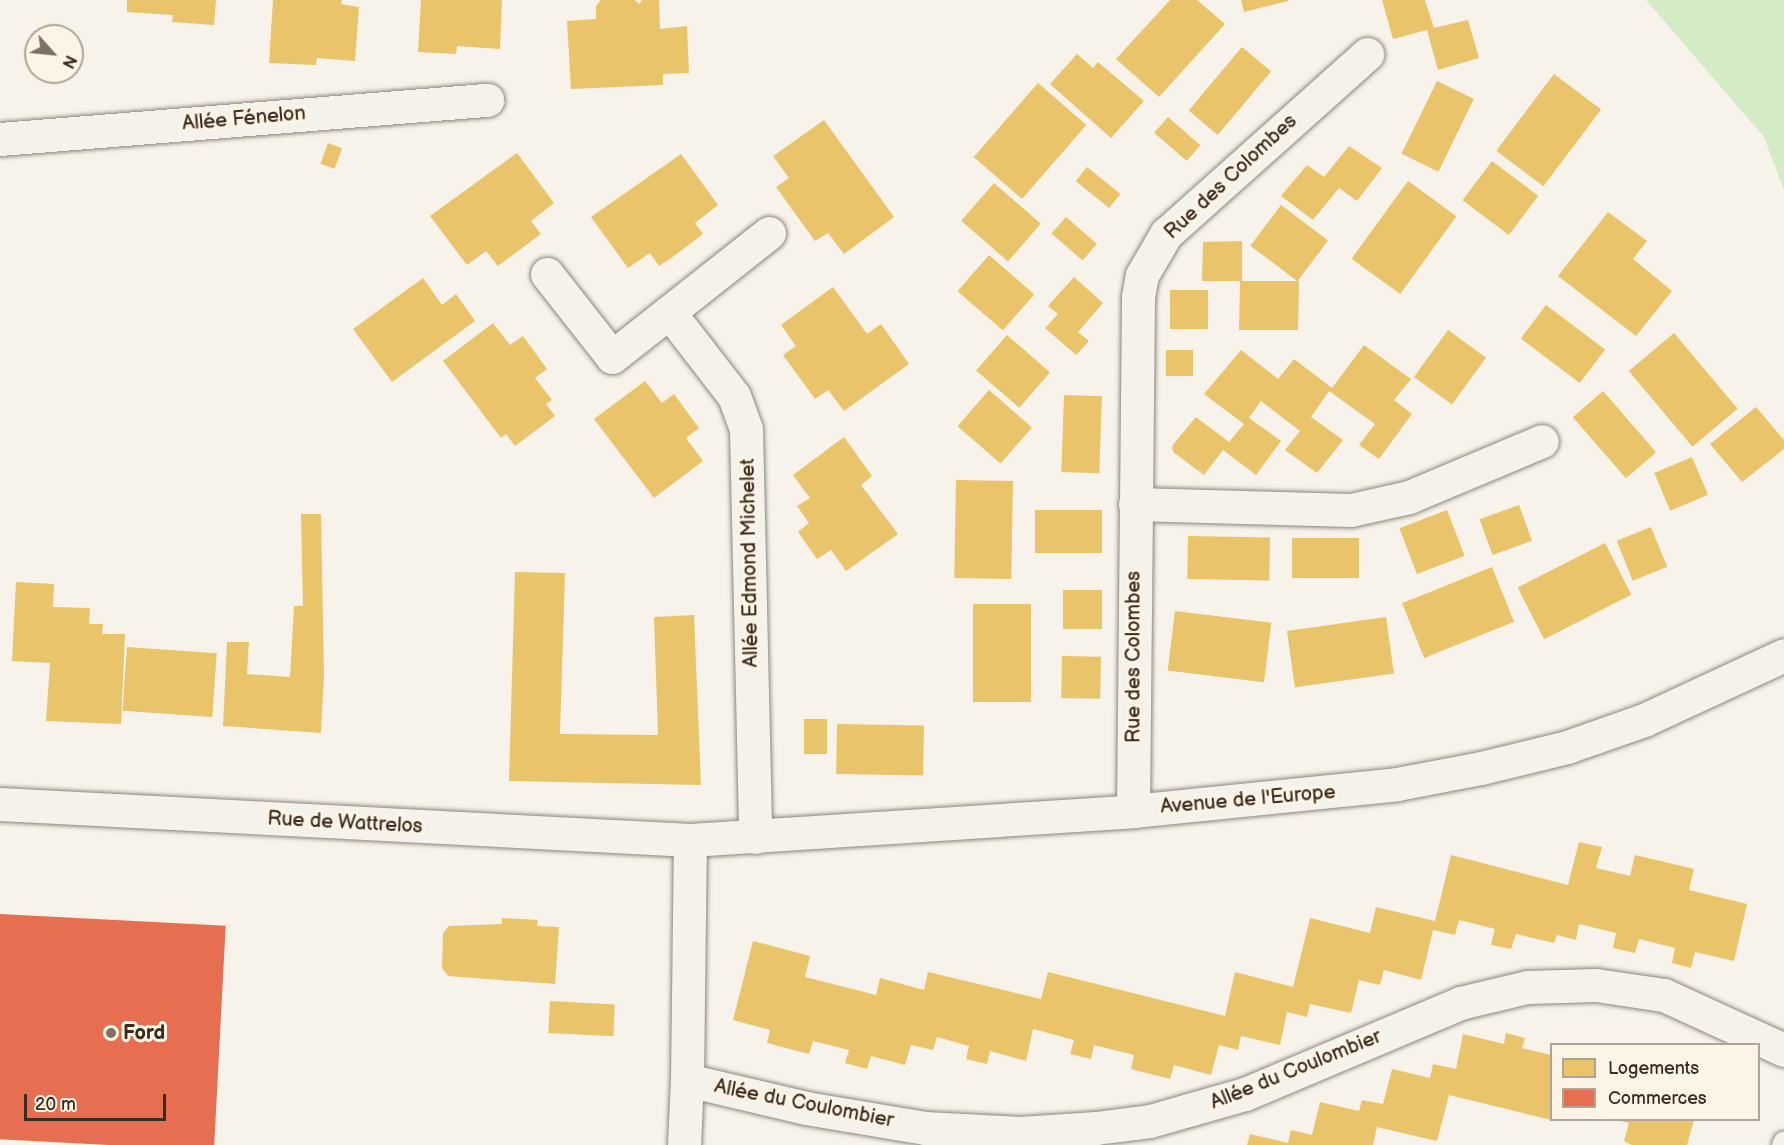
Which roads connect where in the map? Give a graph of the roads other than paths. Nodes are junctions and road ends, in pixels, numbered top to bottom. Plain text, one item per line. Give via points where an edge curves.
1 (1367, 54) dead end
2 (487, 100) dead end
3 (0, 139) edge
4 (769, 233) dead end
5 (547, 274) dead end
6 (669, 312) junction
7 (1542, 441) dead end
8 (1135, 504) junction
9 (1784, 655) edge
10 (0, 804) edge
11 (1133, 811) junction
12 (755, 837) junction
13 (690, 840) junction
14 (1784, 1050) edge
15 (687, 1080) junction
16 (684, 1145) edge

1 - 8 street, Rue des Colombes via 1166,234 1152,254 1138,297
2 - 3 street, Allée Fénelon
4 - 6 street
5 - 6 street via 612,357
6 - 12 street, Allée Edmond Michelet via 734,396 746,429
7 - 8 street via 1409,498 1360,509
8 - 11 street, Rue des Colombes
9 - 11 street, Avenue de l'Europe via 1644,720 1567,747 1481,768 1396,784
10 - 13 street, Rue de Wattrelos
11 - 12 street, Avenue de l'Europe
12 - 13 street, Avenue de l'Europe
13 - 15 street, Allée du Coulombier
14 - 15 street, Allée du Coulombier via 1664,995 1596,985 1527,987 1460,1003 1245,1094 1150,1121 1096,1128 1020,1132 925,1128 806,1108
15 - 16 street, Allée du Coulombier

